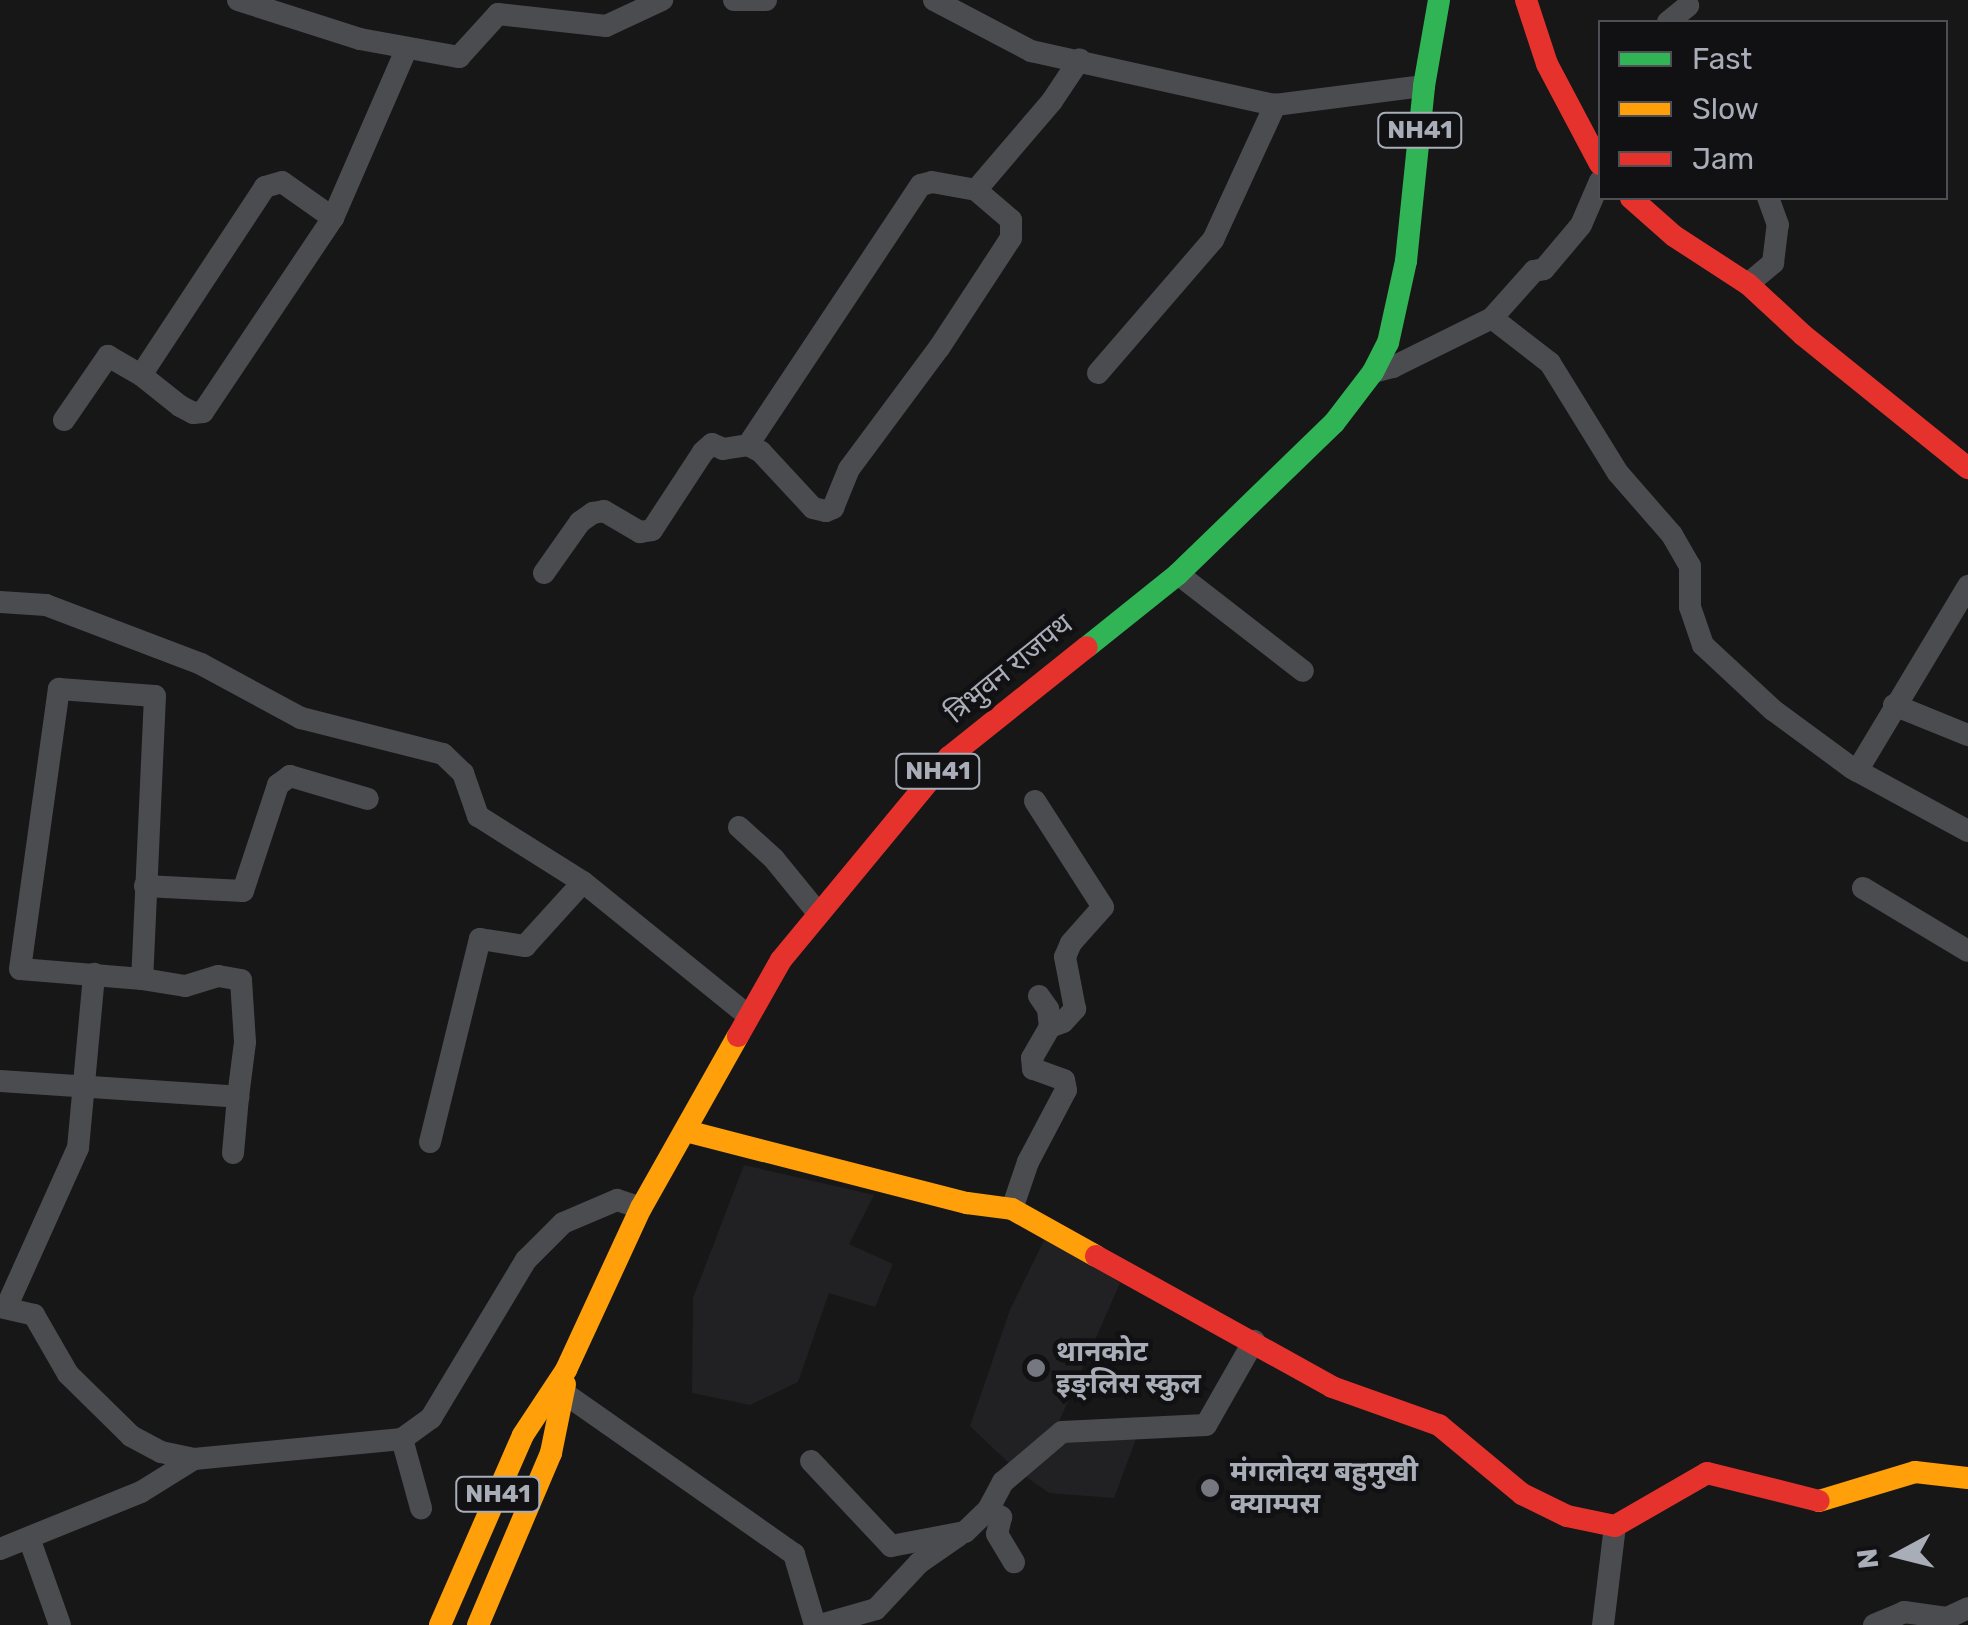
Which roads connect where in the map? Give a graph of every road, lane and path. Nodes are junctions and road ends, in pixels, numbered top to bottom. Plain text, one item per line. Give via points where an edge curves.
1 (238, 0) edge
2 (662, 0) edge
3 (734, 0) edge
4 (766, 0) edge
5 (934, 0) edge
6 (1439, 0) edge
7 (1526, 0) edge
8 (284, 8) edge
9 (406, 50) junction
10 (1080, 59) junction
11 (1424, 86) junction
12 (1275, 105) junction
13 (1598, 154) edge
14 (1598, 185) edge
15 (976, 190) junction
16 (1633, 200) edge
17 (1769, 200) edge
18 (333, 218) junction
19 (1748, 284) junction
20 (1492, 318) junction
21 (1098, 372) dead end
22 (1373, 372) junction
23 (141, 375) junction
24 (64, 420) dead end
25 (748, 445) junction
26 (1968, 468) edge
27 (544, 574) dead end
28 (1178, 574) junction
29 (1968, 586) edge
30 (0, 602) edge
31 (1303, 671) dead end
32 (1894, 705) junction
33 (1968, 735) edge
34 (1856, 772) junction
35 (368, 799) dead end
36 (1035, 801) dead end
37 (738, 827) dead end
38 (1968, 830) edge
39 (583, 882) junction
40 (146, 886) junction
41 (1863, 888) dead end
42 (818, 913) junction
43 (1968, 951) edge
44 (10, 968) edge
45 (94, 974) junction
46 (142, 979) junction
47 (1039, 996) dead end
48 (747, 1015) junction
49 (1050, 1027) junction
50 (0, 1081) edge
51 (84, 1087) junction
52 (238, 1097) junction
53 (686, 1131) junction
54 (430, 1142) dead end
55 (232, 1153) dead end
56 (641, 1208) junction
57 (1012, 1209) junction
58 (3, 1307) edge
59 (1254, 1341) junction
60 (566, 1370) junction
61 (564, 1394) junction
62 (402, 1439) junction
63 (194, 1459) junction
64 (811, 1461) dead end
65 (1968, 1478) edge
66 (421, 1508) dead end
67 (988, 1510) junction
68 (1614, 1526) junction
69 (965, 1532) junction
70 (29, 1538) junction
71 (0, 1549) edge
72 (1014, 1562) dead end
73 (1968, 1608) edge
74 (60, 1625) edge
75 (440, 1625) edge
76 (478, 1625) edge
77 (817, 1625) edge
78 (1604, 1625) edge
79 (1874, 1625) edge

1 - 8 street
2 - 9 street via 606,26 498,14 459,57
3 - 4 street
5 - 10 street via 1031,51
6 - 11 main road, NH41
7 - 13 main road via 1547,64
8 - 9 street
9 - 18 street
10 - 12 street
10 - 15 street
11 - 12 street
11 - 22 main road, त्रिभुवन राजपथ / NH41 via 1406,261 1388,343
12 - 21 street via 1213,240
14 - 20 street via 1581,224
15 - 25 street via 921,185
15 - 25 street via 1012,220 1011,238 849,469 834,508 813,508
16 - 19 main road
17 - 19 street via 1778,224 1772,263
18 - 23 street via 282,182 265,187
18 - 23 street via 203,412 180,406
19 - 26 main road
20 - 22 street
20 - 34 street via 1550,363 1618,473 1672,536 1690,566 1690,607 1703,645 1772,710
22 - 28 main road, त्रिभुवन राजपथ / NH41 via 1334,423
23 - 24 street via 108,356
25 - 27 street via 712,444 702,452 652,530 640,532 604,511 593,513
28 - 31 street
28 - 42 main road, त्रिभुवन राजपथ / NH41 via 950,758
29 - 32 street
30 - 39 street via 46,605 201,664 301,718 443,754 463,773 478,816
32 - 33 street
32 - 34 street
34 - 38 street
35 - 40 street via 290,776 278,785 243,891
36 - 49 street via 1103,907 1065,957 1075,1008
37 - 42 street
39 - 48 street
39 - 54 street via 525,946 480,940
40 - 44 street via 155,696 59,689
40 - 46 street
41 - 43 street
42 - 48 main road, त्रिभुवन राजपथ / NH41
44 - 45 street
45 - 46 street
45 - 51 street
46 - 52 street via 185,986 218,976 241,980
47 - 49 street
48 - 53 main road, त्रिभुवन राजपथ / NH41
49 - 57 street via 1033,1068 1064,1080 1066,1090
50 - 51 street
51 - 52 street
51 - 58 street via 78,1148
52 - 55 street
53 - 56 main road, त्रिभुवन राजपथ / NH41
53 - 57 main road via 967,1204
56 - 60 main road, त्रिभुवन राजपथ / NH41
56 - 62 street via 617,1200 563,1222 526,1260 431,1418
57 - 59 main road
58 - 63 street via 34,1314 68,1374 131,1436
59 - 67 street via 1206,1425 1062,1432 1003,1482
59 - 68 main road via 1332,1387 1439,1425 1537,1501 1567,1516
60 - 61 main road, त्रिभुवन राजपथ / NH41
60 - 75 main road, त्रिभुवन राजपथ / NH41 via 524,1436
61 - 76 main road, त्रिभुवन राजपथ / NH41 via 551,1453
61 - 77 street via 794,1554
62 - 63 street
62 - 66 street
63 - 70 street via 141,1492
64 - 69 street via 891,1546
65 - 68 main road via 1914,1472 1816,1502 1707,1472
67 - 69 street
67 - 72 street via 1000,1516 997,1534
68 - 78 street
69 - 77 street via 919,1562 876,1610
70 - 71 street
70 - 74 street
73 - 79 street via 1947,1618 1904,1612

